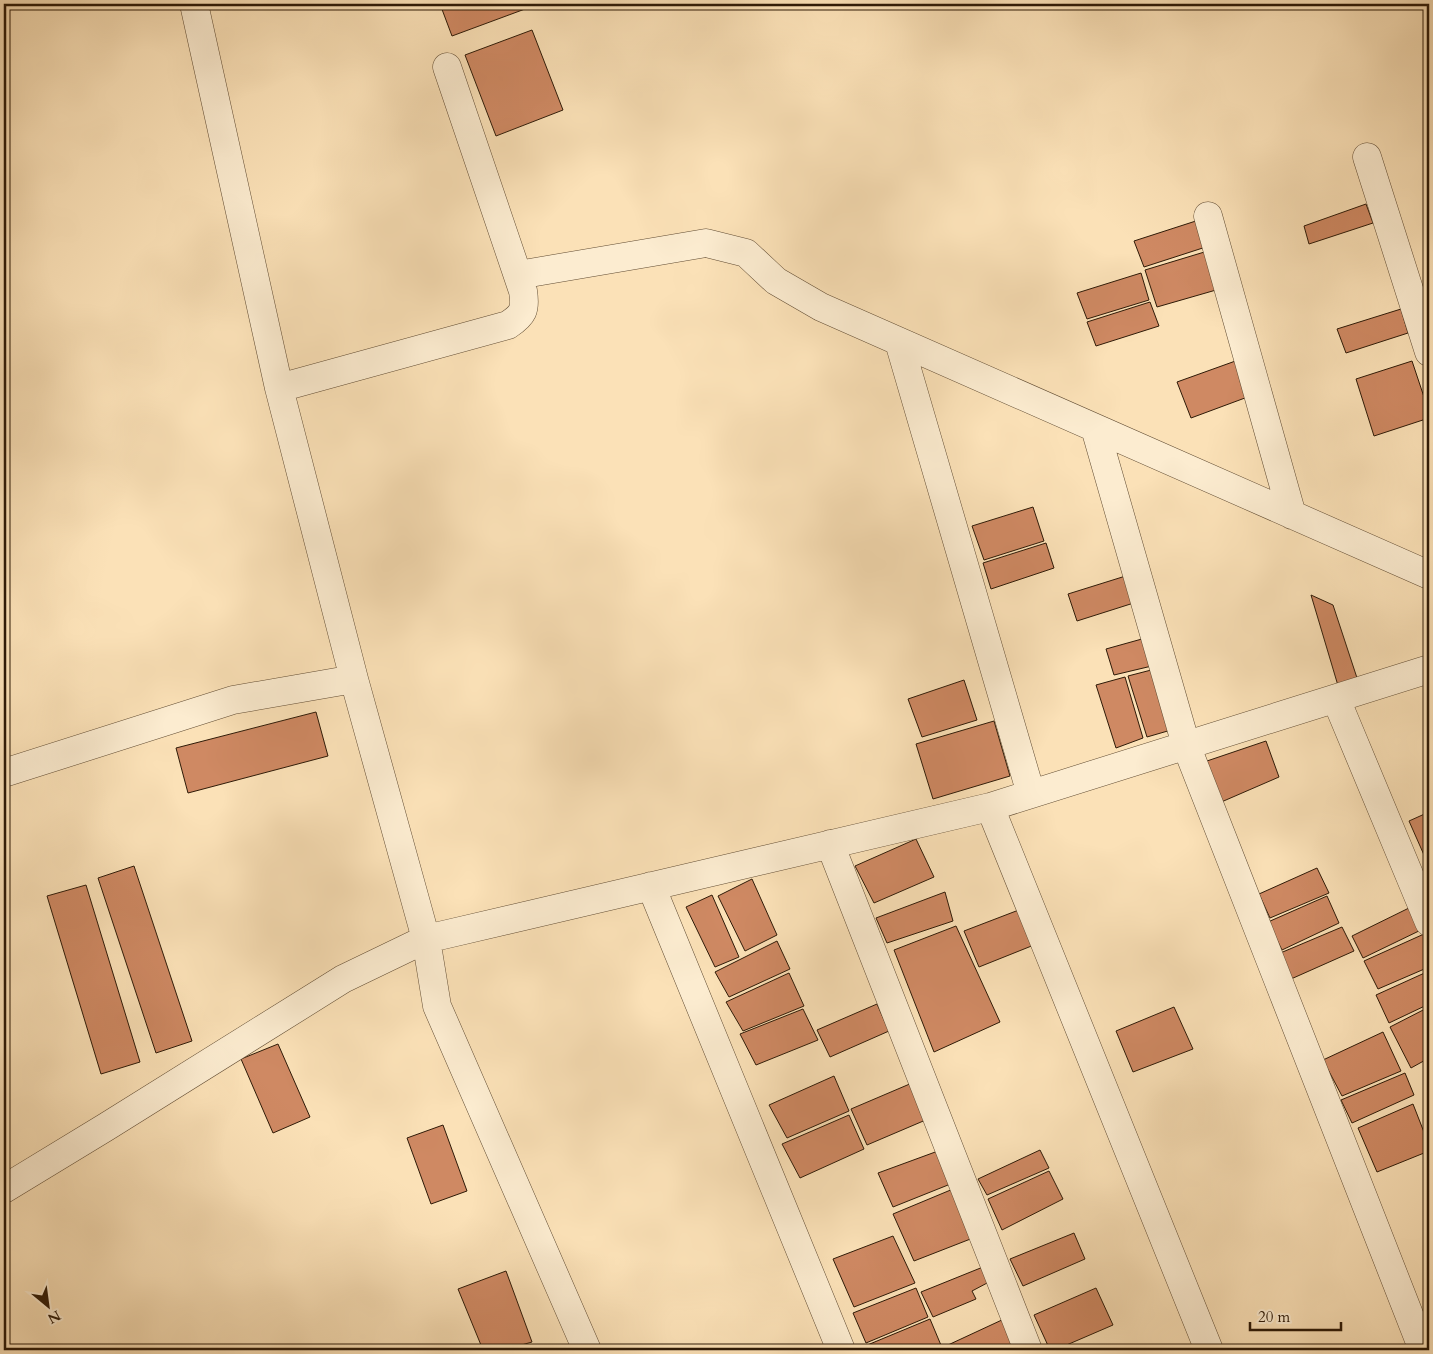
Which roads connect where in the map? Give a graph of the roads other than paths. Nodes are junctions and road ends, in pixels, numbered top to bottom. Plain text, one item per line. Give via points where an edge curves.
1 (194, 4) edge
2 (447, 67) dead end
3 (1367, 157) dead end
4 (1208, 216) dead end
5 (518, 275) junction
6 (899, 342) junction
7 (1429, 352) edge
8 (279, 388) junction
9 (1095, 428) junction
10 (1292, 515) junction
11 (1429, 575) edge
12 (1429, 669) edge
13 (354, 679) junction
14 (1336, 699) junction
15 (1186, 745) junction
16 (4, 773) edge
17 (1031, 794) junction
18 (990, 807) junction
19 (830, 844) junction
20 (651, 886) junction
21 (1429, 922) edge
22 (426, 939) junction
23 (4, 1189) edge
24 (587, 1350) edge
25 (841, 1350) edge
26 (1028, 1350) edge
27 (1209, 1350) edge
28 (1423, 1350) edge

1 - 8 street
2 - 5 street
3 - 7 street
4 - 10 street
5 - 6 street via 706,243 746,253 776,282 821,307
5 - 8 street via 525,305 519,318 508,326
6 - 9 street
6 - 17 street
8 - 13 street
9 - 10 street
9 - 15 street
10 - 11 street
12 - 14 street
13 - 16 street via 233,700
13 - 22 street
14 - 15 street
14 - 21 street
15 - 17 street
15 - 28 street
17 - 18 street
18 - 19 street
18 - 27 street
19 - 20 street
19 - 26 street
20 - 22 street
20 - 25 street
22 - 23 street via 343,979
22 - 24 street via 438,1006

